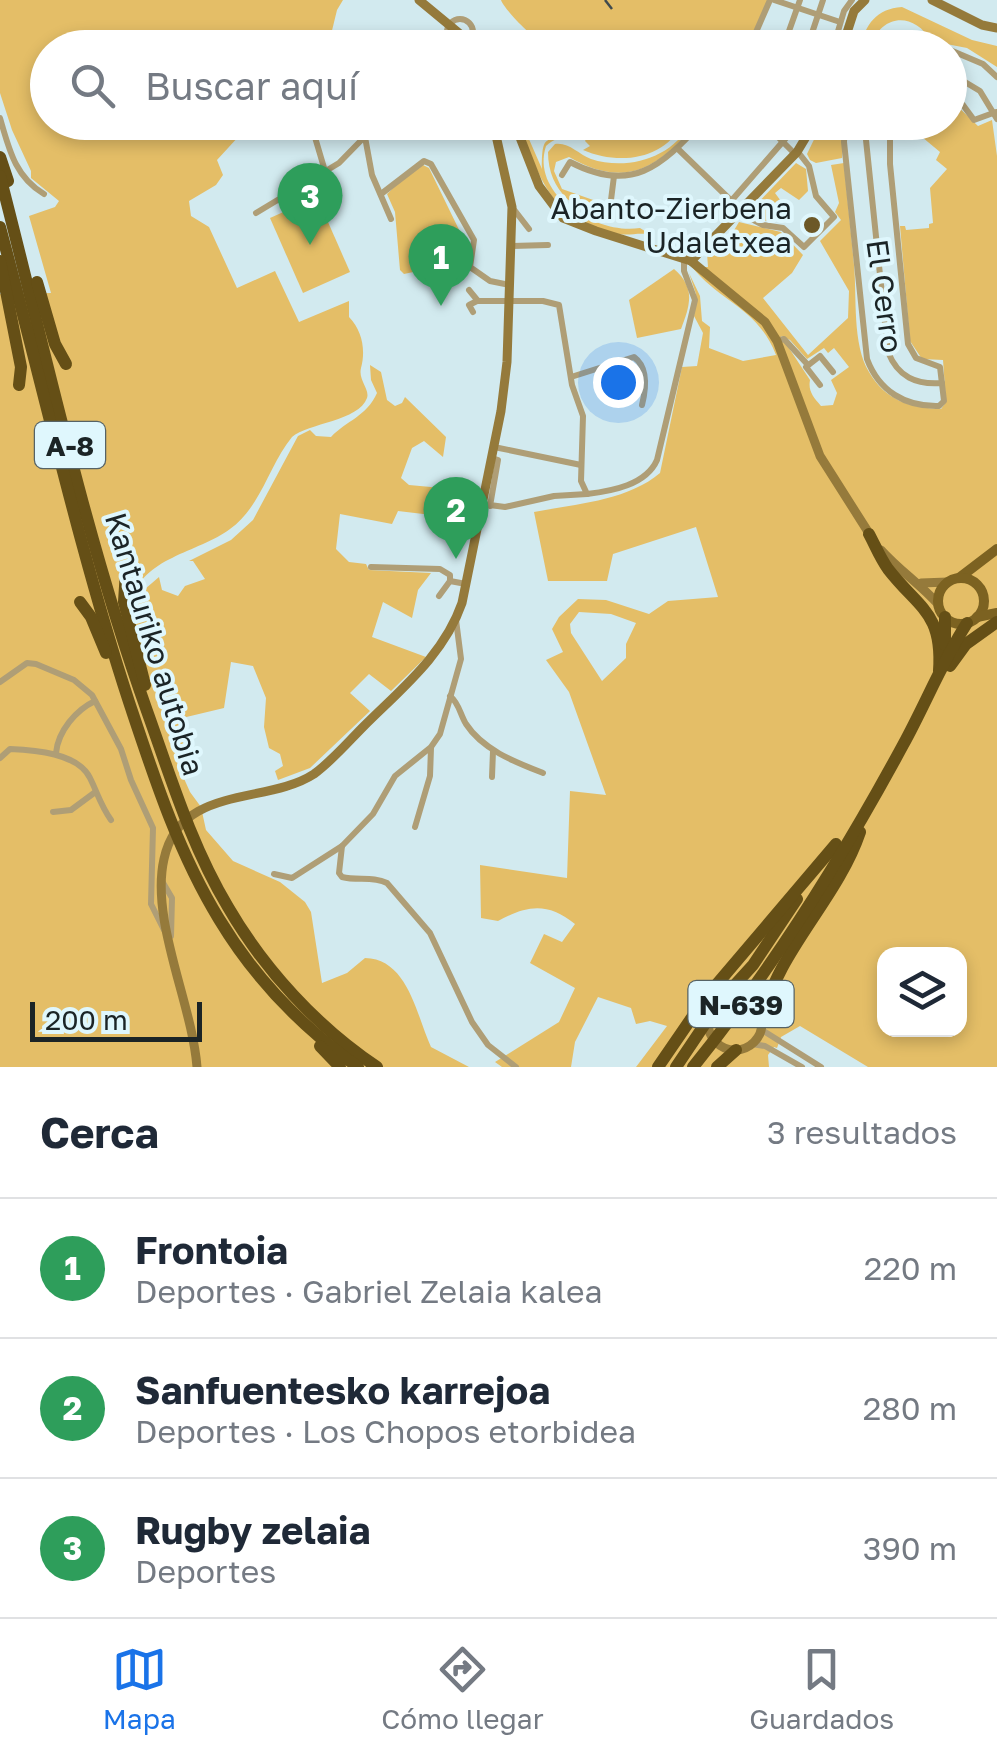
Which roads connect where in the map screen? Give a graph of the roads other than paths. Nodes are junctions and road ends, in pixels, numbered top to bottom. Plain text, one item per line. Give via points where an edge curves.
1 (419, 0) edge
2 (772, 0) edge
3 (823, 0) edge
4 (852, 0) edge
5 (865, 0) edge
6 (932, 0) edge
7 (798, 4) edge
8 (818, 14) junction
9 (840, 22) junction
10 (450, 25) junction
11 (997, 28) edge
12 (449, 30) edge
13 (456, 30) edge
14 (758, 30) edge
15 (789, 30) edge
16 (813, 30) edge
17 (838, 30) edge
18 (847, 30) edge
19 (967, 57) edge
20 (997, 77) edge
21 (967, 83) edge
22 (967, 110) edge
23 (996, 114) edge
24 (0, 118) edge
25 (316, 140) edge
26 (362, 140) edge
27 (366, 140) edge
28 (498, 140) edge
29 (521, 140) edge
30 (686, 140) edge
31 (782, 140) edge
32 (787, 140) edge
33 (804, 140) edge
34 (844, 140) edge
35 (866, 140) edge
36 (890, 140) edge
37 (785, 143) junction
38 (678, 149) junction
39 (796, 153) junction
40 (0, 157) edge
41 (326, 171) junction
42 (562, 175) dead end
43 (0, 176) edge
44 (614, 176) junction
45 (44, 194) dead end
46 (381, 194) junction
47 (732, 200) junction
48 (600, 206) dead end
49 (512, 207) junction
50 (741, 209) junction
51 (256, 213) dead end
52 (391, 220) dead end
53 (0, 227) edge
54 (529, 229) dead end
55 (548, 244) dead end
56 (512, 246) junction
57 (704, 246) junction
58 (688, 259) junction
59 (0, 261) edge
60 (708, 274) junction
61 (510, 285) junction
62 (469, 290) dead end
63 (478, 300) junction
64 (510, 300) junction
65 (473, 312) dead end
66 (776, 341) junction
67 (66, 364) dead end
68 (808, 365) junction
69 (833, 372) dead end
70 (571, 377) junction
71 (942, 383) junction
72 (19, 385) dead end
73 (820, 385) dead end
74 (642, 404) dead end
75 (493, 453) junction
76 (582, 465) junction
77 (587, 494) junction
78 (486, 505) junction
79 (869, 534) junction
80 (997, 549) edge
81 (984, 561) junction
82 (371, 567) dead end
83 (126, 571) dead end
84 (954, 580) junction
85 (450, 581) junction
86 (920, 583) junction
87 (466, 584) junction
88 (981, 591) junction
89 (439, 596) dead end
90 (80, 602) dead end
91 (997, 603) edge
92 (938, 604) junction
93 (997, 613) edge
94 (946, 618) junction
95 (456, 619) junction
96 (972, 620) junction
97 (997, 622) edge
98 (939, 668) junction
99 (0, 682) edge
100 (450, 696) junction
101 (128, 700) junction
102 (96, 701) junction
103 (922, 710) junction
104 (148, 712) junction
105 (431, 747) junction
106 (492, 750) junction
107 (56, 753) junction
108 (0, 758) edge
109 (543, 773) dead end
110 (492, 776) dead end
111 (94, 793) junction
112 (868, 806) junction
113 (54, 812) dead end
114 (111, 820) dead end
115 (415, 827) dead end
116 (836, 844) junction
117 (342, 846) junction
118 (274, 874) dead end
119 (158, 888) junction
120 (273, 991) junction
121 (722, 998) junction
122 (708, 1021) junction
123 (762, 1026) junction
124 (752, 1044) junction
125 (348, 1046) junction
126 (736, 1050) junction
127 (197, 1067) edge
128 (340, 1067) edge
129 (358, 1067) edge
130 (376, 1067) edge
131 (384, 1067) edge
132 (516, 1067) edge
133 (658, 1067) edge
134 (673, 1067) edge
135 (693, 1067) edge
136 (717, 1067) edge
137 (802, 1067) edge
138 (821, 1067) edge

1 - 10 street
2 - 7 street
2 - 14 street
3 - 8 street
4 - 9 street
5 - 18 street
6 - 11 street
7 - 8 street
7 - 15 street
8 - 9 street
8 - 16 street
9 - 17 street
10 - 12 street
10 - 13 street
19 - 20 street
21 - 23 street
22 - 23 street via 974,120
24 - 45 street via 11,158
25 - 41 street
26 - 41 street
27 - 46 street
28 - 49 street
29 - 58 street via 539,186 563,218
30 - 38 street
31 - 37 street
32 - 37 street
33 - 39 street
34 - 71 street, El Cerro via 867,359 884,388 913,405 941,405
35 - 71 street, El Cerro via 888,352 912,380
36 - 71 street, El Cerro via 908,344 916,358 940,367
37 - 39 street
37 - 47 street
38 - 44 street via 644,172
38 - 47 street
39 - 50 street
39 - 50 street via 834,217 804,247 784,228 757,223
40 - 67 highway
41 - 51 street
42 - 44 street via 570,162
43 - 104 highway, Kantauriko autobia / A-8 via 95,539
44 - 48 street via 610,208
46 - 52 street
46 - 61 street via 416,164 431,164 474,240 470,267
47 - 50 street
49 - 54 street
49 - 56 street
50 - 57 street
53 - 101 highway, Kantauriko autobia / A-8
55 - 56 street
56 - 61 street
57 - 58 street
57 - 60 street
58 - 60 street
58 - 77 street via 684,271 695,300 657,460 636,481
59 - 72 highway
60 - 66 street via 758,314
61 - 64 street
62 - 63 street
63 - 64 street
63 - 65 street via 469,304
64 - 70 street via 559,305
64 - 75 street
66 - 68 street via 784,339
66 - 79 street via 816,446
68 - 69 street via 820,356
68 - 73 street
70 - 74 street via 634,357 645,377
70 - 76 street via 582,416
75 - 76 street
75 - 78 street
76 - 77 street
77 - 78 street
78 - 87 street
79 - 86 street
79 - 98 highway via 888,569 930,614
80 - 81 main road
81 - 84 main road
81 - 88 main road
82 - 85 street via 440,568
83 - 104 highway via 124,602
84 - 86 street
84 - 88 main road
84 - 92 main road via 940,591
85 - 87 street
85 - 89 street
86 - 92 street
87 - 95 street
88 - 91 main road
88 - 96 main road via 982,608
90 - 101 highway
92 - 94 main road
93 - 96 main road
94 - 96 main road
94 - 98 highway, N-639
95 - 100 street via 461,659
95 - 119 street via 432,658 314,774 204,808 178,831
96 - 98 highway, N-639
97 - 103 highway via 966,644
98 - 103 highway, N-639
99 - 102 street via 36,664 74,680
100 - 105 street
100 - 106 street
101 - 120 highway, Kantauriko autobia / A-8 via 195,877 229,936
102 - 107 street via 77,712
102 - 119 street via 153,828
103 - 112 highway, N-639
104 - 125 highway, Kantauriko autobia / A-8 via 190,832 230,910 276,974
105 - 115 street
105 - 117 street via 395,776
106 - 109 street
106 - 110 street
107 - 108 street via 10,749
107 - 111 street via 88,774
111 - 113 street via 72,810
111 - 114 street
112 - 116 highway
112 - 123 highway via 826,903 775,981
112 - 135 highway, N-639 via 786,942
116 - 121 highway via 753,965
116 - 133 highway via 706,997
117 - 118 street via 292,878
117 - 132 street via 342,877 387,883 430,933 488,1045
119 - 127 street
120 - 128 highway
120 - 129 highway, Kantauriko autobia / A-8
121 - 122 street
121 - 123 street via 748,999
122 - 126 street via 712,1038
122 - 134 highway
123 - 124 street
123 - 138 street
124 - 126 street
124 - 137 street
125 - 130 highway, Kantauriko autobia / A-8
125 - 131 highway
126 - 136 highway

